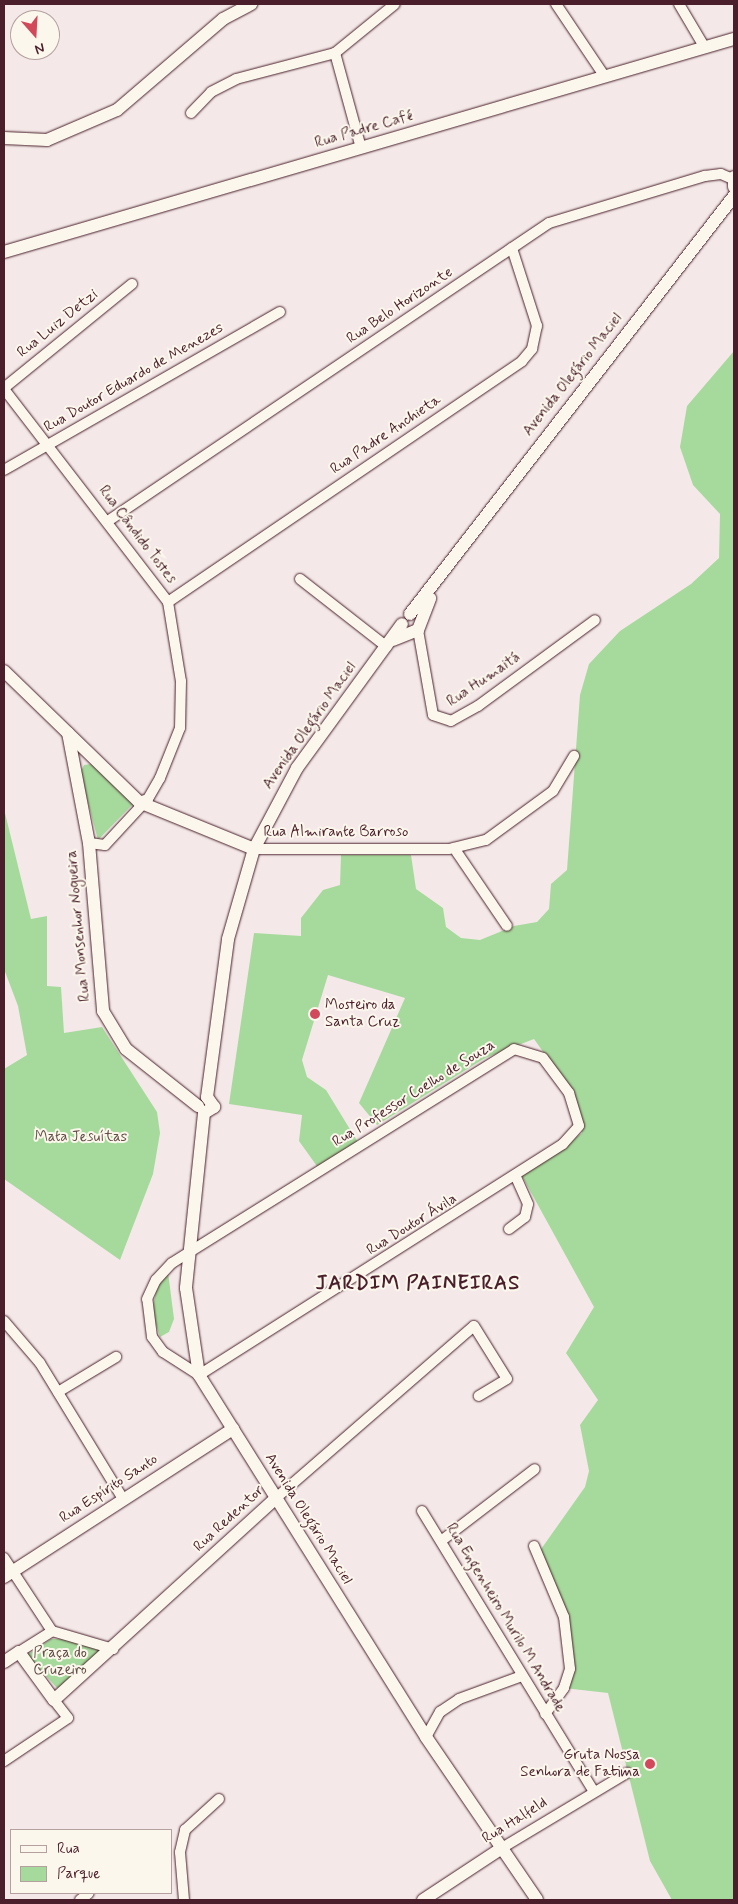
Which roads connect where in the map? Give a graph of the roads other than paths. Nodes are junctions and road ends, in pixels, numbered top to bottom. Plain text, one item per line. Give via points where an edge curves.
1 (251, 4) edge
2 (395, 4) edge
3 (556, 4) edge
4 (679, 4) edge
5 (734, 39) edge
6 (705, 48) junction
7 (335, 53) junction
8 (605, 77) junction
9 (191, 113) dead end
10 (4, 138) edge
11 (361, 148) junction
12 (734, 181) edge
13 (734, 196) edge
14 (512, 248) junction
15 (4, 252) edge
16 (132, 284) dead end
17 (280, 312) dead end
18 (4, 388) edge
19 (48, 445) junction
20 (4, 470) edge
21 (108, 521) junction
22 (300, 578) dead end
23 (168, 602) junction
24 (595, 620) dead end
25 (412, 624) junction
26 (390, 644) junction
27 (4, 671) edge
28 (68, 733) junction
29 (574, 756) dead end
30 (94, 760) junction
31 (75, 770) junction
32 (140, 803) junction
33 (89, 843) junction
34 (454, 848) junction
35 (254, 849) junction
36 (508, 926) dead end
37 (203, 1105) junction
38 (539, 1163) joint
39 (516, 1177) junction
40 (509, 1229) dead end
41 (191, 1251) junction
42 (4, 1321) edge
43 (116, 1356) dead end
44 (199, 1375) junction
45 (58, 1392) junction
46 (478, 1396) dead end
47 (233, 1429) junction
48 (535, 1469) dead end
49 (276, 1498) junction
50 (123, 1499) junction
51 (422, 1511) dead end
52 (441, 1541) junction
53 (534, 1546) dead end
54 (4, 1558) edge
55 (8, 1574) edge
56 (52, 1631) junction
57 (113, 1649) junction
58 (19, 1652) junction
59 (4, 1662) edge
60 (519, 1677) junction
61 (54, 1700) junction
62 (545, 1714) junction
63 (426, 1737) junction
64 (4, 1761) edge
65 (627, 1773) dead end
66 (594, 1792) junction
67 (220, 1799) dead end
68 (502, 1848) junction
69 (184, 1900) edge
70 (423, 1900) edge
71 (537, 1900) edge

1 - 10 street via 223,19 117,110 47,140
2 - 7 street
3 - 8 street
4 - 6 street
5 - 6 street, Rua Padre Café
6 - 8 street, Rua Padre Café
7 - 9 street via 236,79 211,92
7 - 11 street
8 - 11 street, Rua Padre Café
11 - 15 street, Rua Padre Café
12 - 14 street, Rua Belo Horizonte via 721,174 705,176 575,212
13 - 25 street, Avenida Olegário Maciel via 441,575
14 - 21 street, Rua Belo Horizonte
14 - 23 street, Rua Padre Anchieta via 537,326 532,349 522,361
16 - 18 street, Rua Luiz Detzi
17 - 19 street, Rua Doutor Eduardo de Menezes
18 - 19 street, Rua Cândido Tostes
19 - 20 street, Rua Doutor Eduardo de Menezes
19 - 21 street, Rua Cândido Tostes
21 - 23 street, Rua Cândido Tostes
22 - 26 street
23 - 32 street, Rua Cândido Tostes via 181,681 180,728 160,778 148,798
24 - 25 street, Rua Humaitá via 478,706 452,720 433,715
25 - 26 street, Avenida Olegário Maciel
26 - 35 street, Avenida Olegário Maciel via 292,775
27 - 28 street, Rua Almirante Barroso
28 - 30 street, Rua Almirante Barroso
28 - 31 street, Rua Monsenhor Nogueira
29 - 34 street, Rua Almirante Barroso via 554,791 528,813 486,840
30 - 31 street via 83,761
30 - 32 street, Rua Almirante Barroso
31 - 33 street, Rua Monsenhor Nogueira
32 - 33 street, Rua Cândido Tostes via 105,845
32 - 35 street, Rua Almirante Barroso
33 - 37 street, Rua Monsenhor Nogueira via 100,998 108,1023 126,1049
34 - 35 street, Rua Almirante Barroso
34 - 36 street
35 - 37 street, Avenida Olegário Maciel via 228,940
37 - 41 street, Avenida Olegário Maciel
38 - 39 street, Rua Doutor Ávila
38 - 41 street, Rua Professor Coelho de Souza via 579,1126 569,1093 543,1058 514,1049
39 - 40 street via 528,1204 525,1217
39 - 44 street, Rua Doutor Ávila
41 - 44 street, Avenida Olegário Maciel via 187,1319
41 - 44 street via 156,1280 147,1299 147,1318 163,1352
42 - 45 street
43 - 45 street
44 - 47 street, Avenida Olegário Maciel
45 - 50 street
46 - 49 street, Rua Redentor via 507,1379 474,1326
47 - 49 street, Avenida Olegário Maciel
47 - 50 street, Rua Espírito Santo
48 - 52 street
49 - 57 street, Rua Redentor
49 - 63 street, Avenida Olegário Maciel
50 - 55 street, Rua Espírito Santo
51 - 52 street, Rua Engenheiro Murilo M Andrade
52 - 60 street, Rua Engenheiro Murilo M Andrade
53 - 62 street via 564,1617 570,1669 564,1688
54 - 55 street
55 - 56 street
56 - 57 street
56 - 58 street
57 - 61 street, Rua Redentor
58 - 59 street
58 - 61 street
60 - 62 street, Rua Engenheiro Murilo M Andrade
60 - 63 street via 459,1699 440,1712
61 - 64 street via 68,1718
62 - 66 street, Rua Engenheiro Murilo M Andrade
63 - 68 street, Avenida Olegário Maciel
65 - 66 street, Rua Halfeld
66 - 68 street, Rua Halfeld
67 - 69 street via 185,1830 180,1852
68 - 70 street, Rua Halfeld
68 - 71 street, Avenida Olegário Maciel

